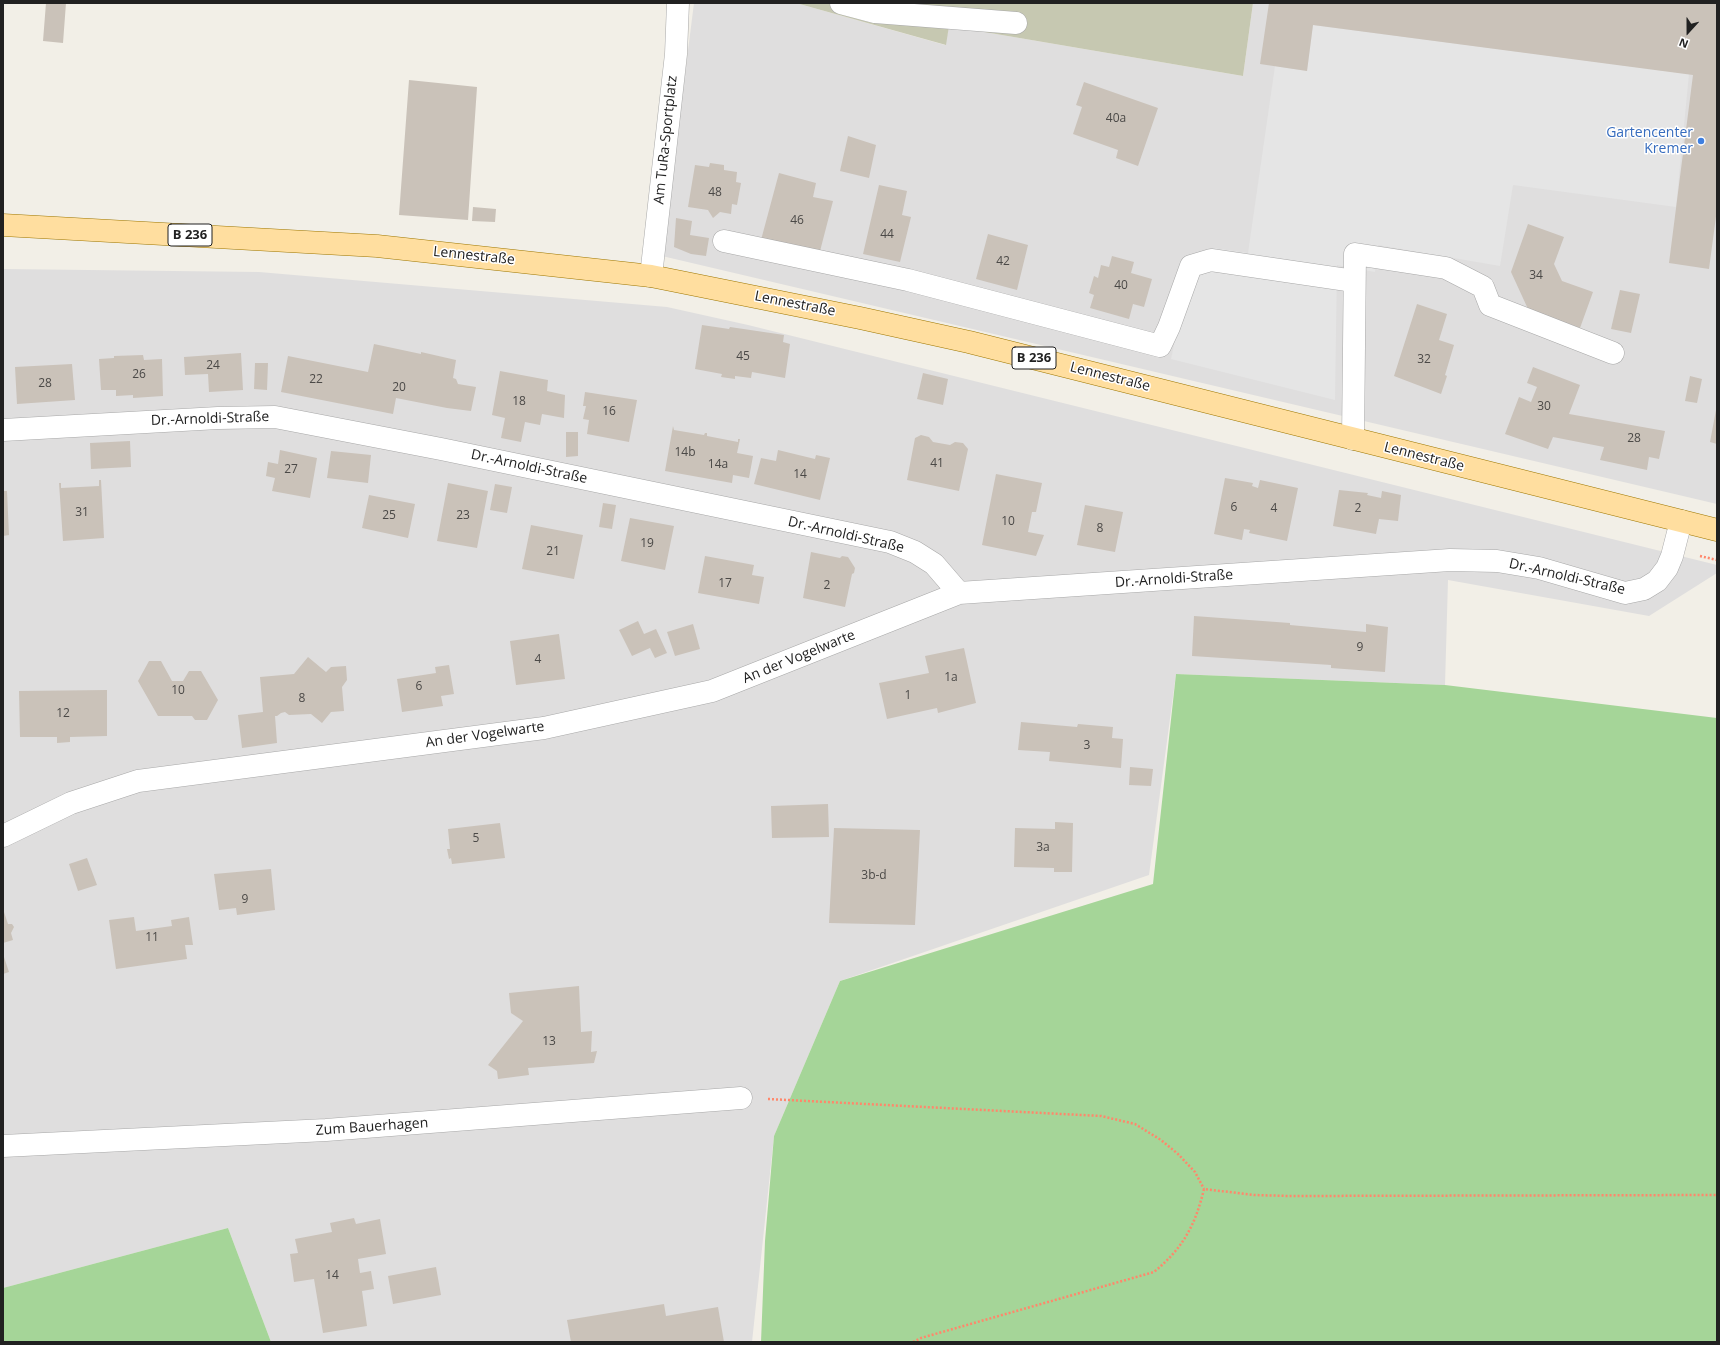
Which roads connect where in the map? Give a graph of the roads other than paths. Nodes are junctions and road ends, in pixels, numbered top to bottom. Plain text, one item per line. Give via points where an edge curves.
1 (678, 3) edge
2 (841, 3) edge
3 (876, 8) edge
4 (1016, 23) dead end
5 (3, 225) edge
6 (724, 241) dead end
7 (651, 276) junction
8 (1354, 281) junction
9 (1613, 353) dead end
10 (3, 430) edge
11 (1353, 439) junction
12 (1681, 521) junction
13 (1717, 530) edge
14 (959, 593) junction
15 (3, 836) edge
16 (741, 1098) road end
17 (3, 1146) edge

1 - 7 street, Am TuRa-Sportplatz via 676,54
2 - 3 street
3 - 4 street
5 - 7 main road, Lennestraße / B 236 via 377,246
6 - 8 street via 908,280 1160,346 1170,327 1191,266 1211,260
7 - 11 main road, Lennestraße / B 236 via 969,342
8 - 9 street via 1355,254 1446,268 1483,287 1490,305
8 - 11 street
10 - 14 street, Dr.-Arnoldi-Straße via 275,417 890,542 915,552 934,564
11 - 12 main road, Lennestraße / B 236
12 - 13 main road, Lennestraße / B 236
12 - 14 street, Dr.-Arnoldi-Straße via 1672,556 1657,581 1644,589 1625,593 1539,568 1497,561 1450,560
14 - 15 street, An der Vogelwarte via 712,691 544,728 138,781 70,803
16 - 17 street, Zum Bauerhagen via 326,1130

